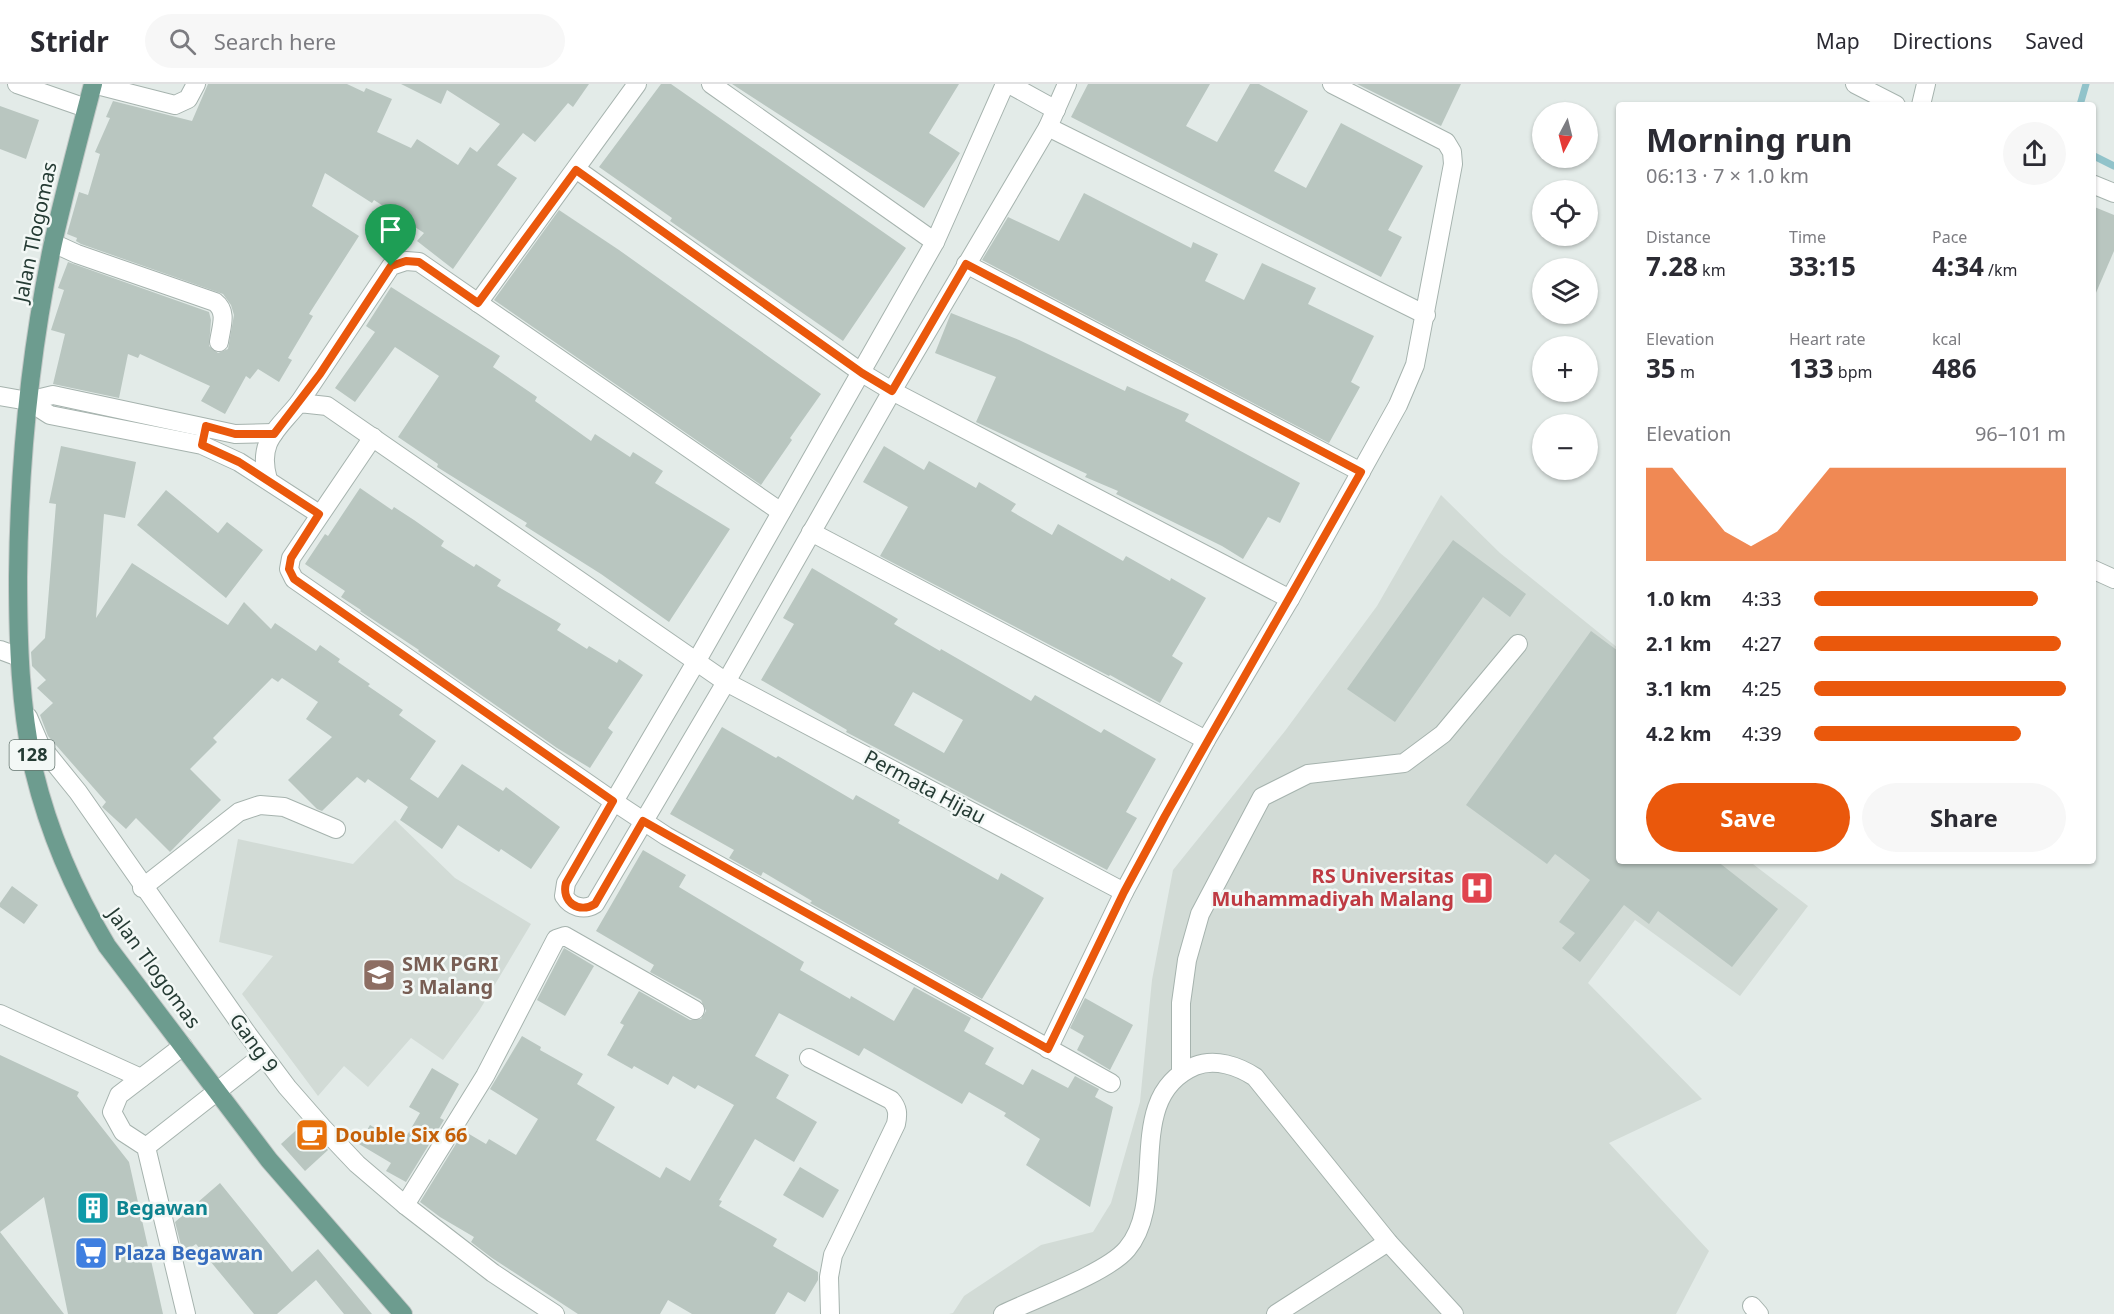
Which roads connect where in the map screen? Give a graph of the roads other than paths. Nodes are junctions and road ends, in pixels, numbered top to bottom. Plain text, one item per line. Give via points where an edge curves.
1 (17, 84) edge
2 (93, 84) edge
3 (196, 84) edge
4 (637, 84) edge
5 (711, 84) edge
6 (1007, 84) edge
7 (1067, 84) edge
8 (1332, 84) edge
9 (1855, 84) edge
10 (1926, 84) edge
11 (1890, 102) edge
12 (1922, 102) edge
13 (86, 108) junction
14 (1056, 110) junction
15 (1048, 127) junction
16 (576, 170) junction
17 (2096, 186) edge
18 (2114, 193) edge
19 (935, 242) junction
20 (53, 243) junction
21 (966, 264) junction
22 (478, 303) junction
23 (1426, 315) junction
24 (219, 342) dead end
25 (862, 373) junction
26 (320, 374) junction
27 (892, 391) junction
28 (0, 396) edge
29 (28, 401) junction
30 (299, 403) junction
31 (327, 406) junction
32 (150, 414) junction
33 (206, 426) junction
34 (146, 433) junction
35 (274, 434) junction
36 (373, 437) junction
37 (202, 445) junction
38 (1361, 472) junction
39 (268, 480) junction
40 (781, 512) junction
41 (319, 514) junction
42 (811, 532) junction
43 (2096, 571) edge
44 (2114, 579) edge
45 (1290, 599) junction
46 (1518, 644) dead end
47 (0, 650) edge
48 (19, 657) junction
49 (696, 662) junction
50 (726, 682) junction
51 (24, 708) junction
52 (1206, 740) junction
53 (613, 801) junction
54 (643, 821) junction
55 (336, 829) dead end
56 (142, 888) junction
57 (1124, 892) junction
58 (695, 1010) dead end
59 (0, 1014) edge
60 (183, 1046) junction
61 (1048, 1049) junction
62 (262, 1056) junction
63 (809, 1058) dead end
64 (1181, 1072) junction
65 (141, 1078) junction
66 (1112, 1083) dead end
67 (217, 1093) junction
68 (146, 1147) junction
69 (405, 1205) junction
70 (1388, 1242) junction
71 (186, 1314) edge
72 (403, 1314) edge
73 (555, 1314) edge
74 (830, 1314) edge
75 (1003, 1314) edge
76 (1276, 1314) edge
77 (1454, 1314) edge

1 - 13 street
2 - 3 street via 175,105 188,99
2 - 13 main road, Jalan Tlogomas / 128
4 - 16 street
5 - 19 street
6 - 14 street
6 - 19 street
7 - 14 street
8 - 23 street via 1446,142 1452,152
9 - 11 street
10 - 12 street
13 - 20 main road, Jalan Tlogomas / 128
14 - 15 street
15 - 21 street
15 - 23 street
16 - 22 street
16 - 25 street
17 - 18 street
19 - 25 street
20 - 24 street via 215,302 224,313
20 - 29 main road, Jalan Tlogomas / 128
21 - 27 street
21 - 38 street
22 - 26 street via 419,262 391,266
22 - 40 street
23 - 38 street via 1415,365
25 - 27 street
25 - 40 street
26 - 30 street
26 - 31 street
27 - 42 street
27 - 45 street
28 - 29 street
29 - 32 street via 53,396
29 - 34 street via 50,414
29 - 48 main road, Jalan Tlogomas / 128 via 19,544
30 - 31 street
30 - 35 street
31 - 36 street, Permata Hijau
32 - 33 street
32 - 34 street
33 - 35 street via 235,434
33 - 37 street
34 - 37 street
35 - 39 street via 263,462
36 - 41 street
36 - 49 street, Permata Hijau
37 - 39 street
38 - 45 street
39 - 41 street
40 - 49 street
41 - 53 street via 291,558 289,569 294,579
42 - 50 street
42 - 52 street
43 - 44 street
45 - 52 street
46 - 64 street via 1443,734 1404,763 1308,774 1262,796 1200,914 1186,960 1181,1003
47 - 48 street
48 - 51 main road, Jalan Tlogomas / 128
49 - 50 street, Permata Hijau
49 - 53 street
50 - 54 street
50 - 57 street, Permata Hijau
51 - 56 street, Gang 9 via 40,745 78,792
51 - 60 main road, Jalan Tlogomas / 128 via 37,780 69,876 107,946
52 - 57 street
53 - 54 street
53 - 54 street via 566,883 564,896 575,905 586,908 595,904
54 - 61 street
55 - 56 street via 284,807 260,805 239,812
56 - 62 street, Gang 9
57 - 61 street
58 - 69 street via 565,936 556,939 485,1076
59 - 65 street
60 - 65 street
60 - 67 main road, Jalan Tlogomas / 128
61 - 66 street
62 - 67 street
62 - 69 street, Gang 9 via 357,1164
63 - 74 street via 891,1100 898,1114 833,1255
64 - 70 street via 1203,1063 1221,1064 1240,1067 1255,1077
64 - 75 street via 1157,1103 1143,1214 1137,1236 1126,1251 1108,1265
65 - 68 street via 119,1095 112,1112 123,1132
67 - 68 street
67 - 72 main road, Jalan Tlogomas / 128 via 269,1160
68 - 71 street
69 - 73 street, Gang 9 via 483,1266
70 - 76 street
70 - 77 street

